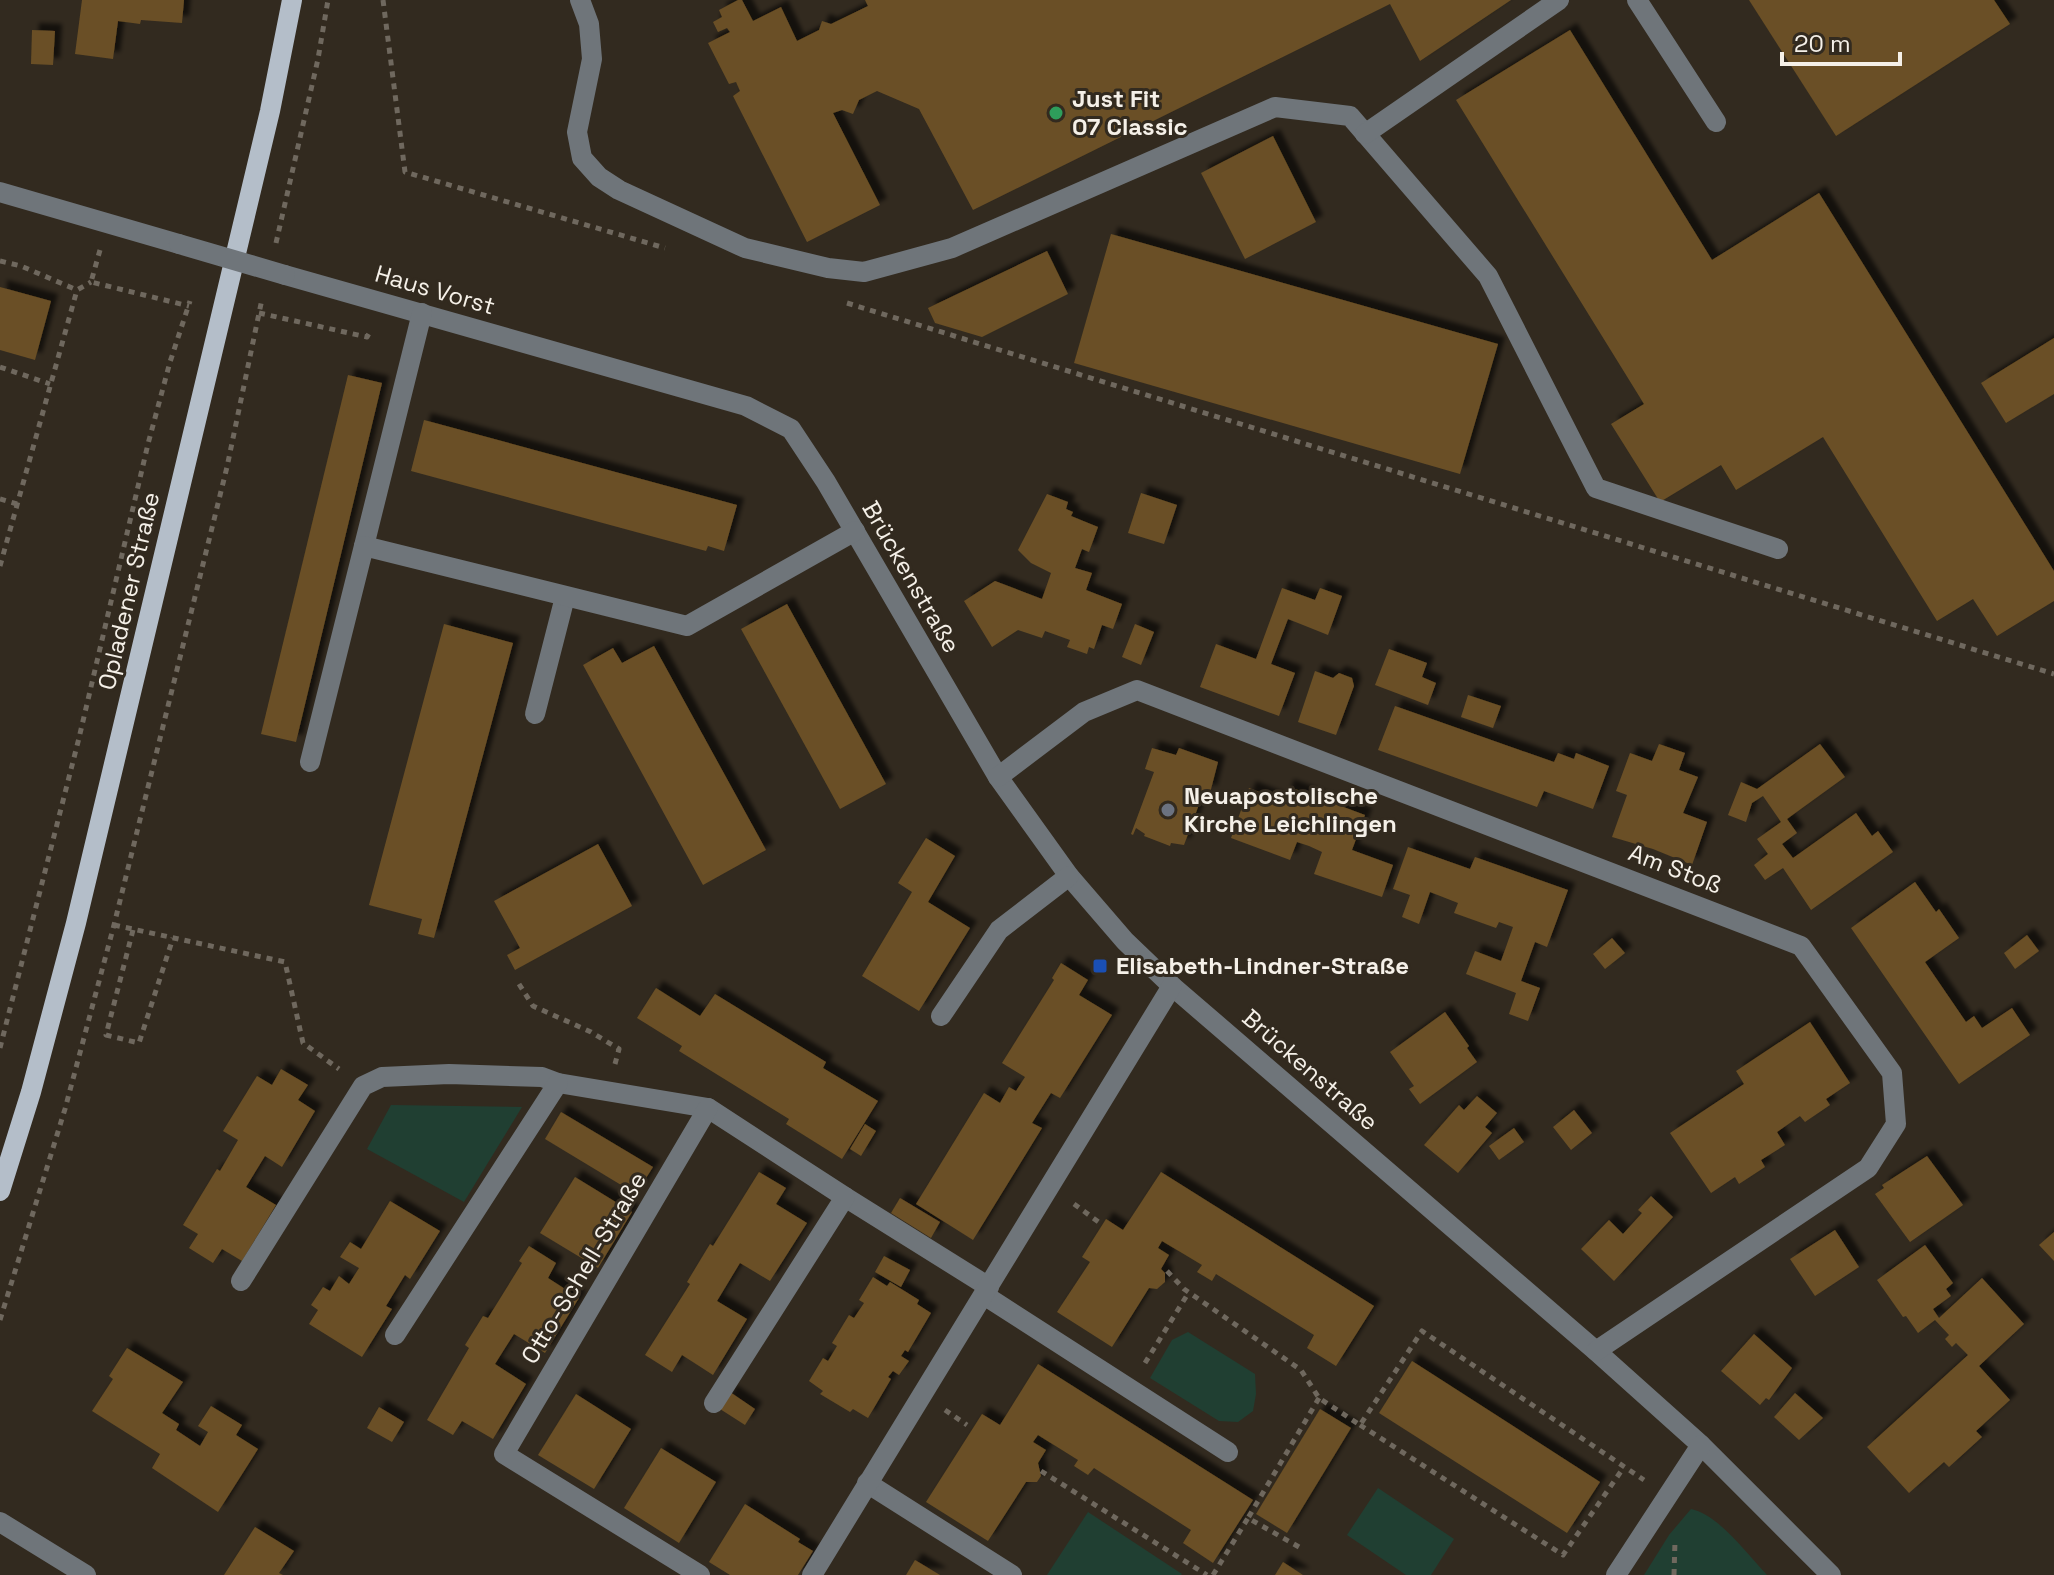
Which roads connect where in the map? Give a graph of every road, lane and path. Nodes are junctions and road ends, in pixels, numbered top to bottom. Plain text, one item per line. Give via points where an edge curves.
1 (292, 0) edge
2 (328, 0) edge
3 (383, 0) edge
4 (580, 0) edge
5 (1559, 0) edge
6 (1637, 0) edge
7 (1716, 122) dead end
8 (1365, 134) junction
9 (0, 192) edge
10 (107, 222) junction
11 (668, 249) dead end
12 (273, 254) dead end
13 (0, 261) edge
14 (91, 282) junction
15 (77, 290) junction
16 (193, 292) dead end
17 (263, 298) dead end
18 (836, 300) dead end
19 (386, 304) junction
20 (189, 306) junction
21 (259, 313) junction
22 (422, 313) junction
23 (0, 367) edge
24 (50, 384) junction
25 (826, 482) joint
26 (0, 499) edge
27 (17, 504) junction
28 (855, 531) junction
29 (364, 546) junction
30 (1778, 549) dead end
31 (0, 566) edge
32 (565, 597) junction
33 (2054, 674) edge
34 (535, 714) dead end
35 (310, 762) dead end
36 (998, 777) junction
37 (1069, 876) junction
38 (114, 925) junction
39 (133, 930) junction
40 (173, 938) junction
41 (519, 984) dead end
42 (1172, 986) junction
43 (941, 1016) dead end
44 (0, 1048) edge
45 (558, 1083) junction
46 (363, 1086) junction
47 (609, 1089) junction
48 (708, 1108) junction
49 (0, 1191) edge
50 (845, 1197) junction
51 (1167, 1271) dead end
52 (241, 1281) dead end
53 (986, 1291) junction
54 (1189, 1292) junction
55 (0, 1320) edge
56 (395, 1335) dead end
57 (1596, 1351) junction
58 (1130, 1388) junction
59 (1319, 1398) junction
60 (714, 1403) dead end
61 (1360, 1425) junction
62 (1701, 1445) junction
63 (1228, 1452) dead end
64 (1624, 1467) junction
65 (1041, 1471) dead end
66 (867, 1483) junction
67 (1666, 1495) junction
68 (1248, 1518) junction
69 (0, 1522) edge
70 (1299, 1547) dead end
71 (86, 1575) edge
72 (700, 1575) edge
73 (812, 1575) edge
74 (1012, 1575) edge
75 (1207, 1575) edge
76 (1213, 1575) edge
77 (1616, 1575) edge
78 (1831, 1575) edge

1 - 49 main road, Opladener Straße via 76,923
2 - 12 path
3 - 11 path via 405,172
4 - 8 street via 589,24 592,59 577,132 582,158 619,190 745,248 812,265 864,272 952,248 1275,107 1350,116
5 - 8 street
6 - 7 street
8 - 30 street via 1488,276 1596,488
9 - 10 street, Haus Vorst
10 - 14 path
10 - 19 street, Haus Vorst, bridge
13 - 15 path
14 - 15 path
14 - 20 path
15 - 24 path
16 - 20 path
17 - 21 path
18 - 33 path
19 - 21 path via 367,337
19 - 22 street, Haus Vorst
20 - 44 path via 148,444
21 - 38 path via 224,483
22 - 25 street, Haus Vorst via 746,406 791,429
22 - 29 street
23 - 24 path
24 - 27 path
25 - 28 street, Brückenstraße
26 - 27 path
27 - 31 path
28 - 32 street via 687,626
28 - 36 street, Brückenstraße
29 - 32 street
29 - 35 street
32 - 34 street
36 - 37 street, Brückenstraße
36 - 57 street, Am Stoß via 1084,712 1137,690 1801,946 1892,1073 1896,1124 1868,1168
37 - 42 street, Brückenstraße
37 - 43 street via 999,930
38 - 39 path
38 - 55 path
39 - 40 path
39 - 40 path via 106,1035 139,1043
40 - 46 path via 285,962 303,1043
41 - 47 path via 533,1006 619,1049
42 - 53 street
42 - 57 street, Brückenstraße
45 - 46 street via 542,1077 449,1074 382,1077
45 - 47 street
45 - 56 street
46 - 52 street
47 - 48 street
48 - 50 street
48 - 72 street, Otto-Schell-Straße via 504,1454
50 - 53 street
50 - 60 street
51 - 54 path
53 - 58 street
53 - 66 street
54 - 58 path
54 - 59 path via 1301,1370
57 - 62 street, Brückenstraße
58 - 63 street
59 - 61 path
59 - 68 path
61 - 64 path via 1563,1555
61 - 64 path via 1422,1331
62 - 67 street
62 - 78 street, Brückenstraße
64 - 67 path
65 - 75 path
66 - 73 street
66 - 74 street
67 - 77 street
68 - 70 path
68 - 76 path
69 - 71 street

